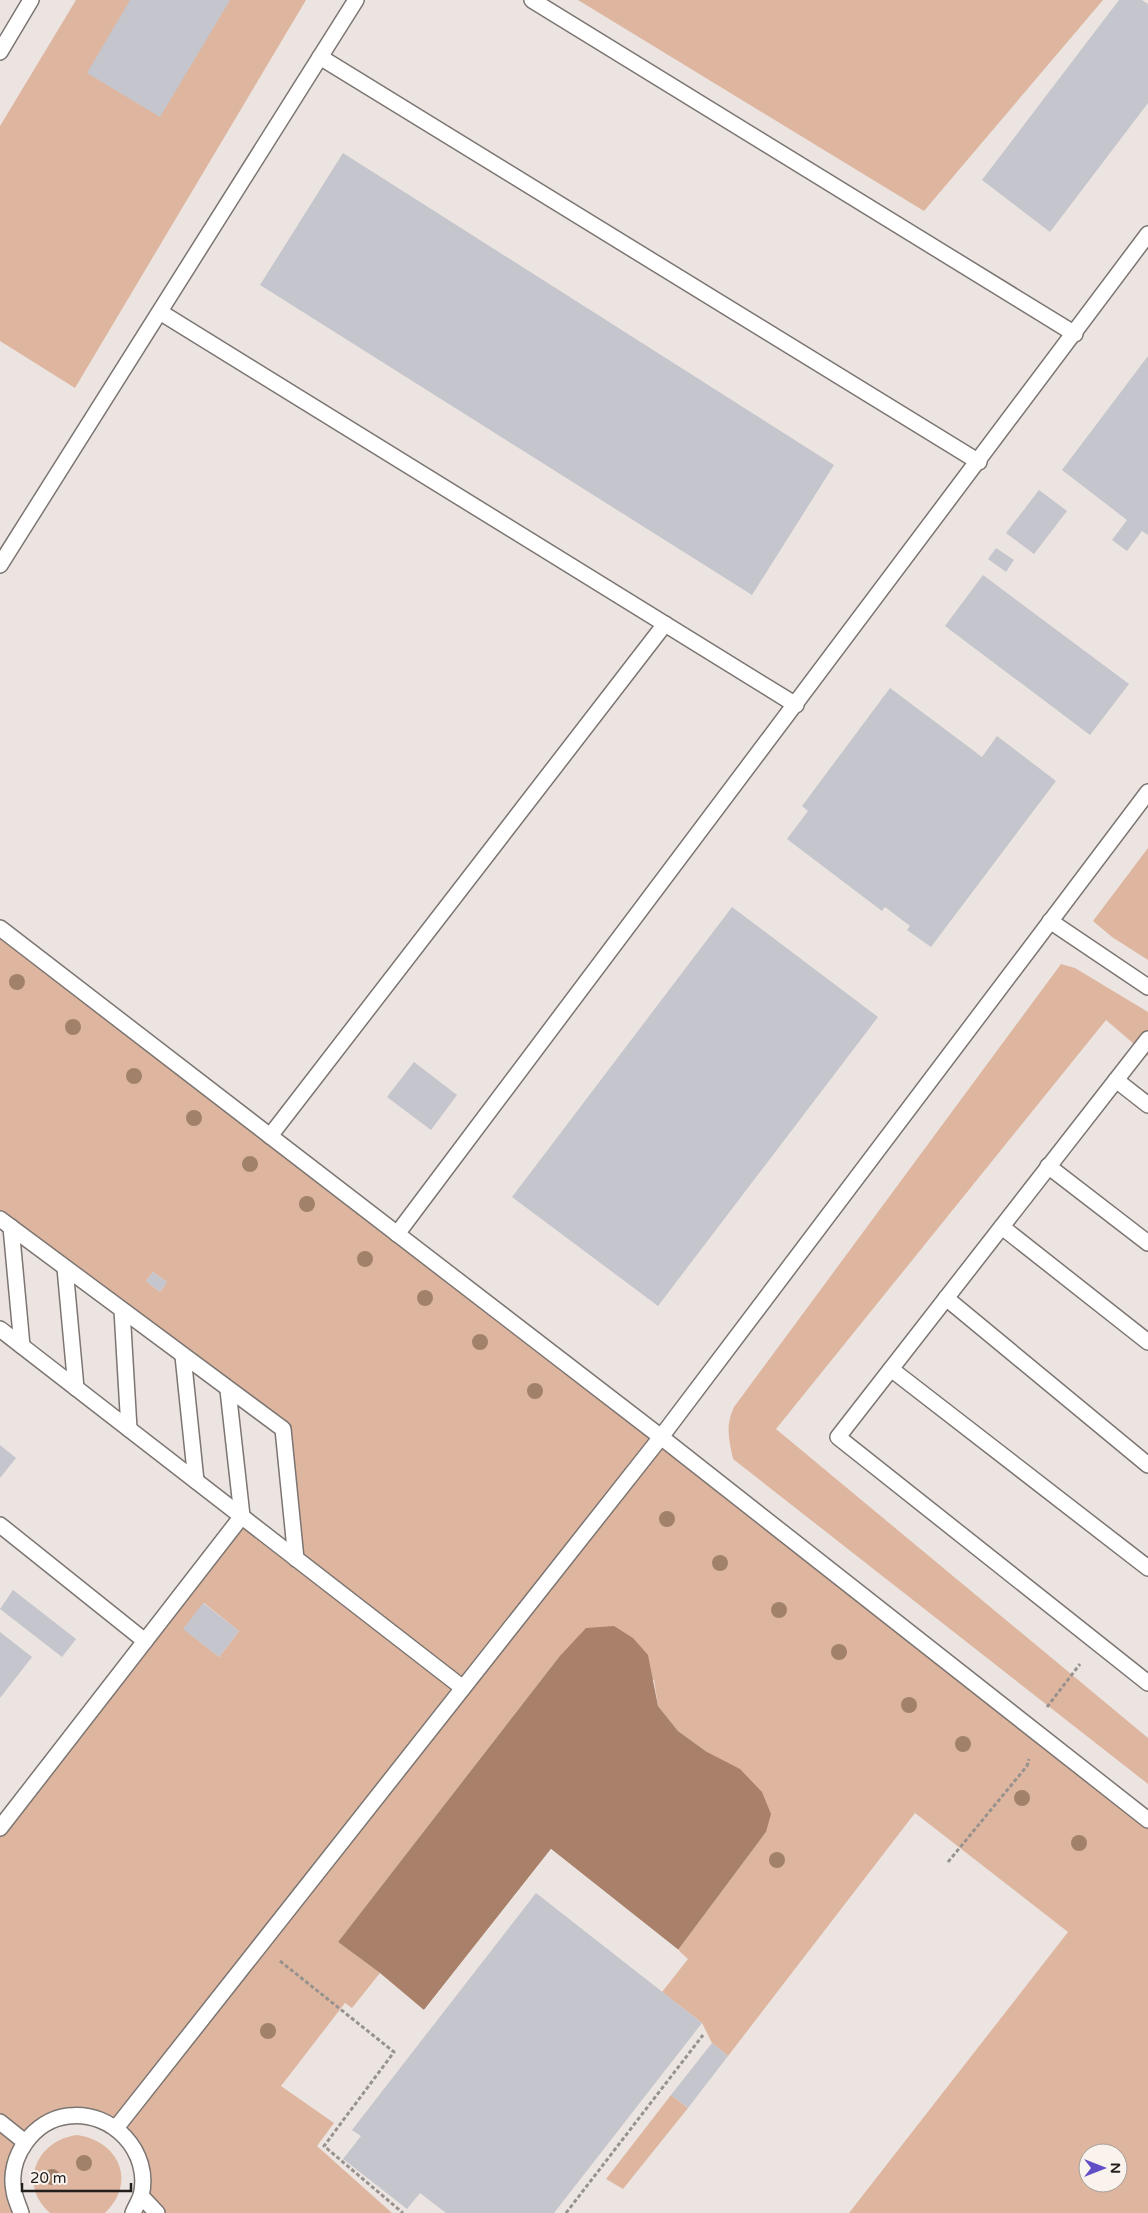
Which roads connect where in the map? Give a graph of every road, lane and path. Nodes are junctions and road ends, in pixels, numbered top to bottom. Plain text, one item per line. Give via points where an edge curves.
1 (31, 0) edge
2 (356, 0) edge
3 (532, 0) edge
4 (0, 52) edge
5 (320, 57) junction
6 (1148, 234) edge
7 (160, 312) junction
8 (1075, 334) junction
9 (978, 462) junction
10 (0, 565) edge
11 (665, 624) junction
12 (796, 705) junction
13 (1148, 792) edge
14 (1050, 922) junction
15 (0, 928) edge
16 (1148, 987) edge
17 (1148, 1039) edge
18 (1116, 1080) junction
19 (1148, 1105) edge
20 (270, 1136) junction
21 (1048, 1166) junction
22 (6, 1223) edge
23 (1002, 1227) junction
24 (397, 1234) junction
25 (1148, 1243) edge
26 (66, 1268) junction
27 (946, 1298) junction
28 (122, 1310) junction
29 (0, 1329) edge
30 (1148, 1342) edge
31 (22, 1346) junction
32 (183, 1356) junction
33 (891, 1369) junction
34 (76, 1388) junction
35 (228, 1390) junction
36 (129, 1429) junction
37 (661, 1437) junction
38 (1148, 1465) edge
39 (196, 1481) junction
40 (242, 1516) junction
41 (0, 1525) edge
42 (296, 1559) junction
43 (1148, 1568) edge
44 (145, 1641) junction
45 (1148, 1684) edge
46 (463, 1688) junction
47 (1148, 1820) edge
48 (0, 1828) edge
49 (260, 1945) junction
50 (702, 2035) dead end
51 (0, 2122) edge
52 (116, 2128) junction
53 (25, 2142) junction
54 (141, 2196) junction
55 (21, 2213) edge
56 (133, 2213) edge
57 (157, 2213) edge
58 (403, 2213) edge
59 (566, 2213) edge

1 - 4 lane
2 - 5 lane
3 - 8 lane
5 - 7 lane
5 - 9 lane
6 - 8 lane
7 - 10 lane
7 - 11 lane
8 - 9 lane
9 - 12 lane
11 - 12 lane
11 - 20 lane
12 - 24 lane
13 - 14 lane
14 - 16 lane
14 - 37 lane
15 - 20 lane
17 - 18 lane
18 - 19 lane
18 - 21 lane
20 - 24 lane
21 - 23 lane
21 - 25 lane
22 - 26 lane
22 - 31 lane
23 - 27 lane
23 - 30 lane
24 - 37 lane
26 - 28 lane
26 - 34 lane
27 - 33 lane
27 - 38 lane
28 - 32 lane
28 - 36 lane
29 - 31 lane
31 - 34 lane
32 - 35 lane
32 - 39 lane
33 - 43 lane
33 - 45 lane via 838,1437
34 - 36 lane
35 - 40 lane
35 - 42 lane via 283,1430
36 - 39 lane
37 - 46 lane
37 - 47 lane
39 - 40 lane
40 - 42 lane
40 - 44 lane
41 - 44 lane
42 - 46 lane
44 - 48 lane
46 - 49 lane
49 - 52 lane
49 - 58 path via 394,2052 324,2146
50 - 59 path
51 - 53 lane
52 - 53 lane via 93,2117 68,2116 44,2124
52 - 54 lane via 134,2146 142,2170
53 - 55 lane via 14,2165 13,2190
54 - 56 lane
54 - 57 lane

